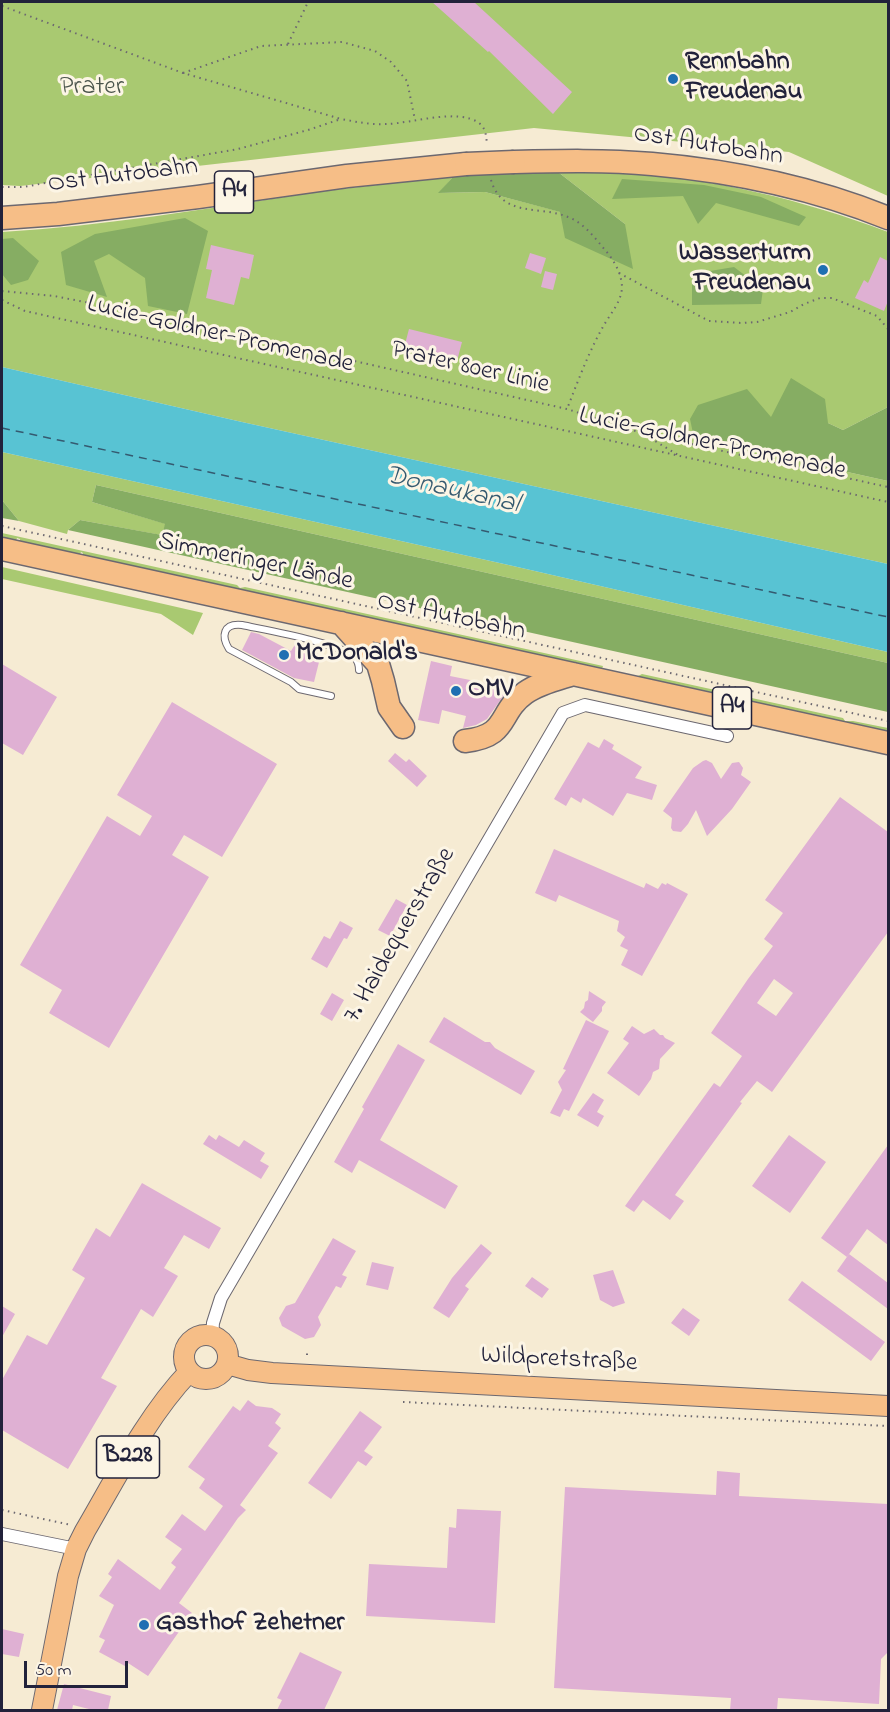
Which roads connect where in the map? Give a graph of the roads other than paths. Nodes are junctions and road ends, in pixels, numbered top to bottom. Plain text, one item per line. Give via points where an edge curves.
1 (2, 218) edge
2 (888, 218) edge
3 (2, 549) edge
4 (341, 623) junction
5 (359, 670) dead end
6 (575, 674) junction
7 (331, 696) dead end
8 (403, 727) dead end
9 (728, 736) dead end
10 (465, 741) dead end
11 (888, 743) edge
12 (212, 1336) junction
13 (227, 1364) junction
14 (189, 1372) junction
15 (888, 1406) edge
16 (2, 1534) edge
17 (76, 1549) junction
18 (42, 1710) edge

1 - 2 highway, Ost Autobahn / A4, bridge via 466,164 598,161 747,177
3 - 4 highway, Ost Autobahn / A4
4 - 6 highway, Ost Autobahn / A4
4 - 8 highway via 378,664 383,681 379,708 389,707
5 - 7 lane via 355,657 328,645 242,625 234,624 227,629 224,635 230,649 299,688
6 - 10 highway via 524,694 499,728 478,740
6 - 11 highway, Ost Autobahn / A4
9 - 12 street, 7. Haidequerstraße via 585,705 563,713 221,1298
12 - 13 main road via 226,1349
12 - 14 main road via 197,1337 186,1347 184,1363
13 - 14 main road via 223,1371 208,1379
13 - 15 main road, Wildpretstraße via 272,1373
14 - 17 main road, B228 via 148,1425
16 - 17 street
17 - 18 main road, B228

